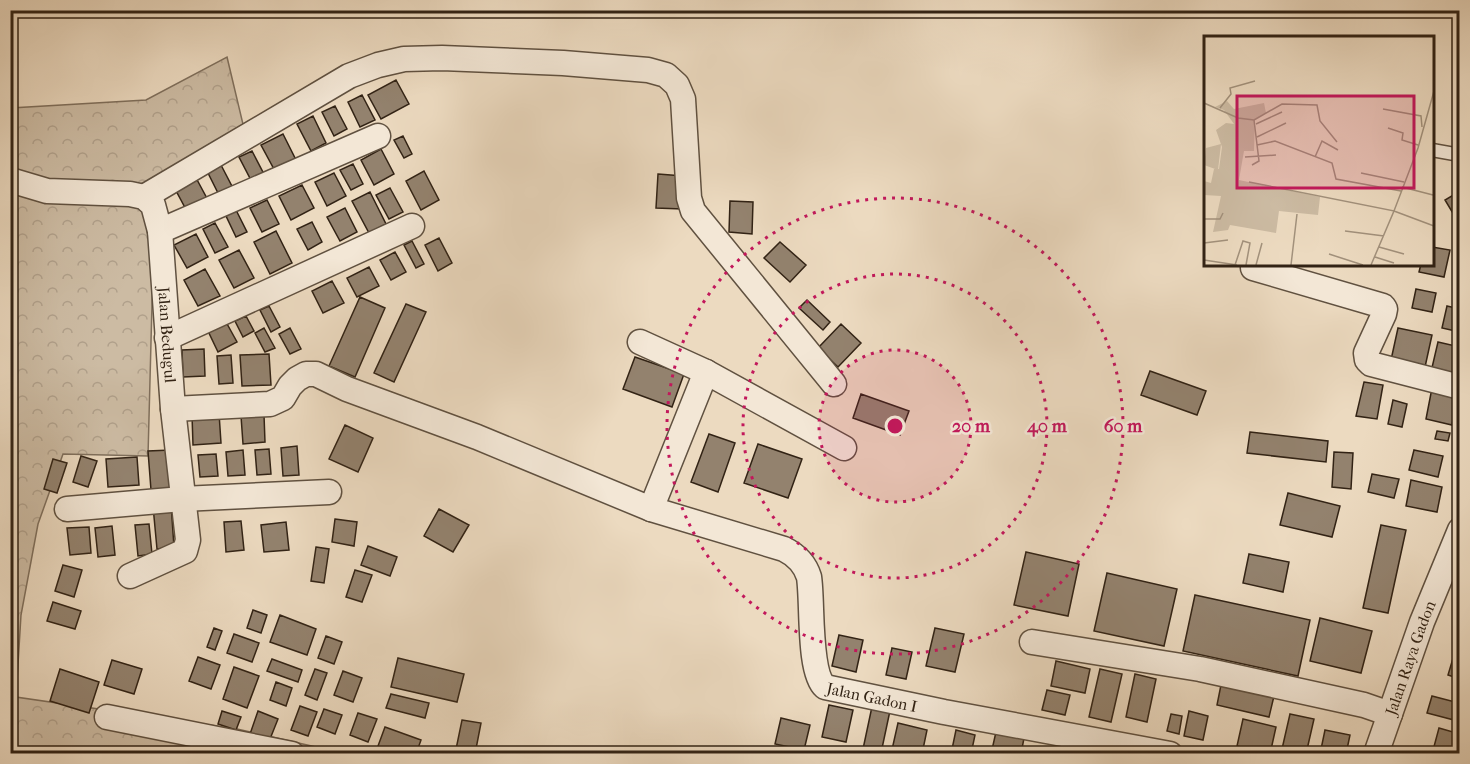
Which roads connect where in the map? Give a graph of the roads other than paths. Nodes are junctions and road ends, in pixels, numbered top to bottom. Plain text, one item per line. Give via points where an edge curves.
1 (378, 136) dead end
2 (1434, 150) edge
3 (1460, 154) edge
4 (10, 180) edge
5 (144, 197) junction
6 (412, 226) dead end
7 (160, 231) junction
8 (1253, 268) dead end
9 (167, 338) junction
10 (640, 342) dead end
11 (706, 372) junction
12 (834, 384) dead end
13 (1460, 387) edge
14 (173, 409) junction
15 (844, 447) dead end
16 (329, 492) dead end
17 (182, 499) junction
18 (67, 509) dead end
19 (651, 509) junction
20 (1460, 530) edge
21 (130, 576) dead end
22 (1032, 642) dead end
23 (1390, 714) junction
24 (106, 717) dead end
25 (292, 753) edge
26 (1170, 753) edge
27 (1376, 753) edge

1 - 7 street
2 - 3 lane
4 - 5 street via 47,191
5 - 7 street, Jalan Bedugul via 153,206
5 - 12 street via 349,76 378,65 404,59 442,58 648,70 666,75 677,85 683,99 693,211
6 - 9 street
7 - 9 street, Jalan Bedugul
8 - 13 street via 1383,306 1384,314 1366,353 1367,360
9 - 14 street, Jalan Bedugul
10 - 11 street
11 - 15 street
11 - 19 street
14 - 17 street, Jalan Bedugul
14 - 19 street via 270,404 283,398 297,379 316,374
16 - 17 street
17 - 18 street
17 - 21 street, Jalan Bedugul via 188,540 185,551
19 - 26 street, Jalan Gadon I via 784,549 800,560 811,588 815,666 825,687
20 - 23 street, Jalan Raya Gadon
22 - 23 street via 1200,669
23 - 27 street, Jalan Raya Gadon
24 - 25 street

